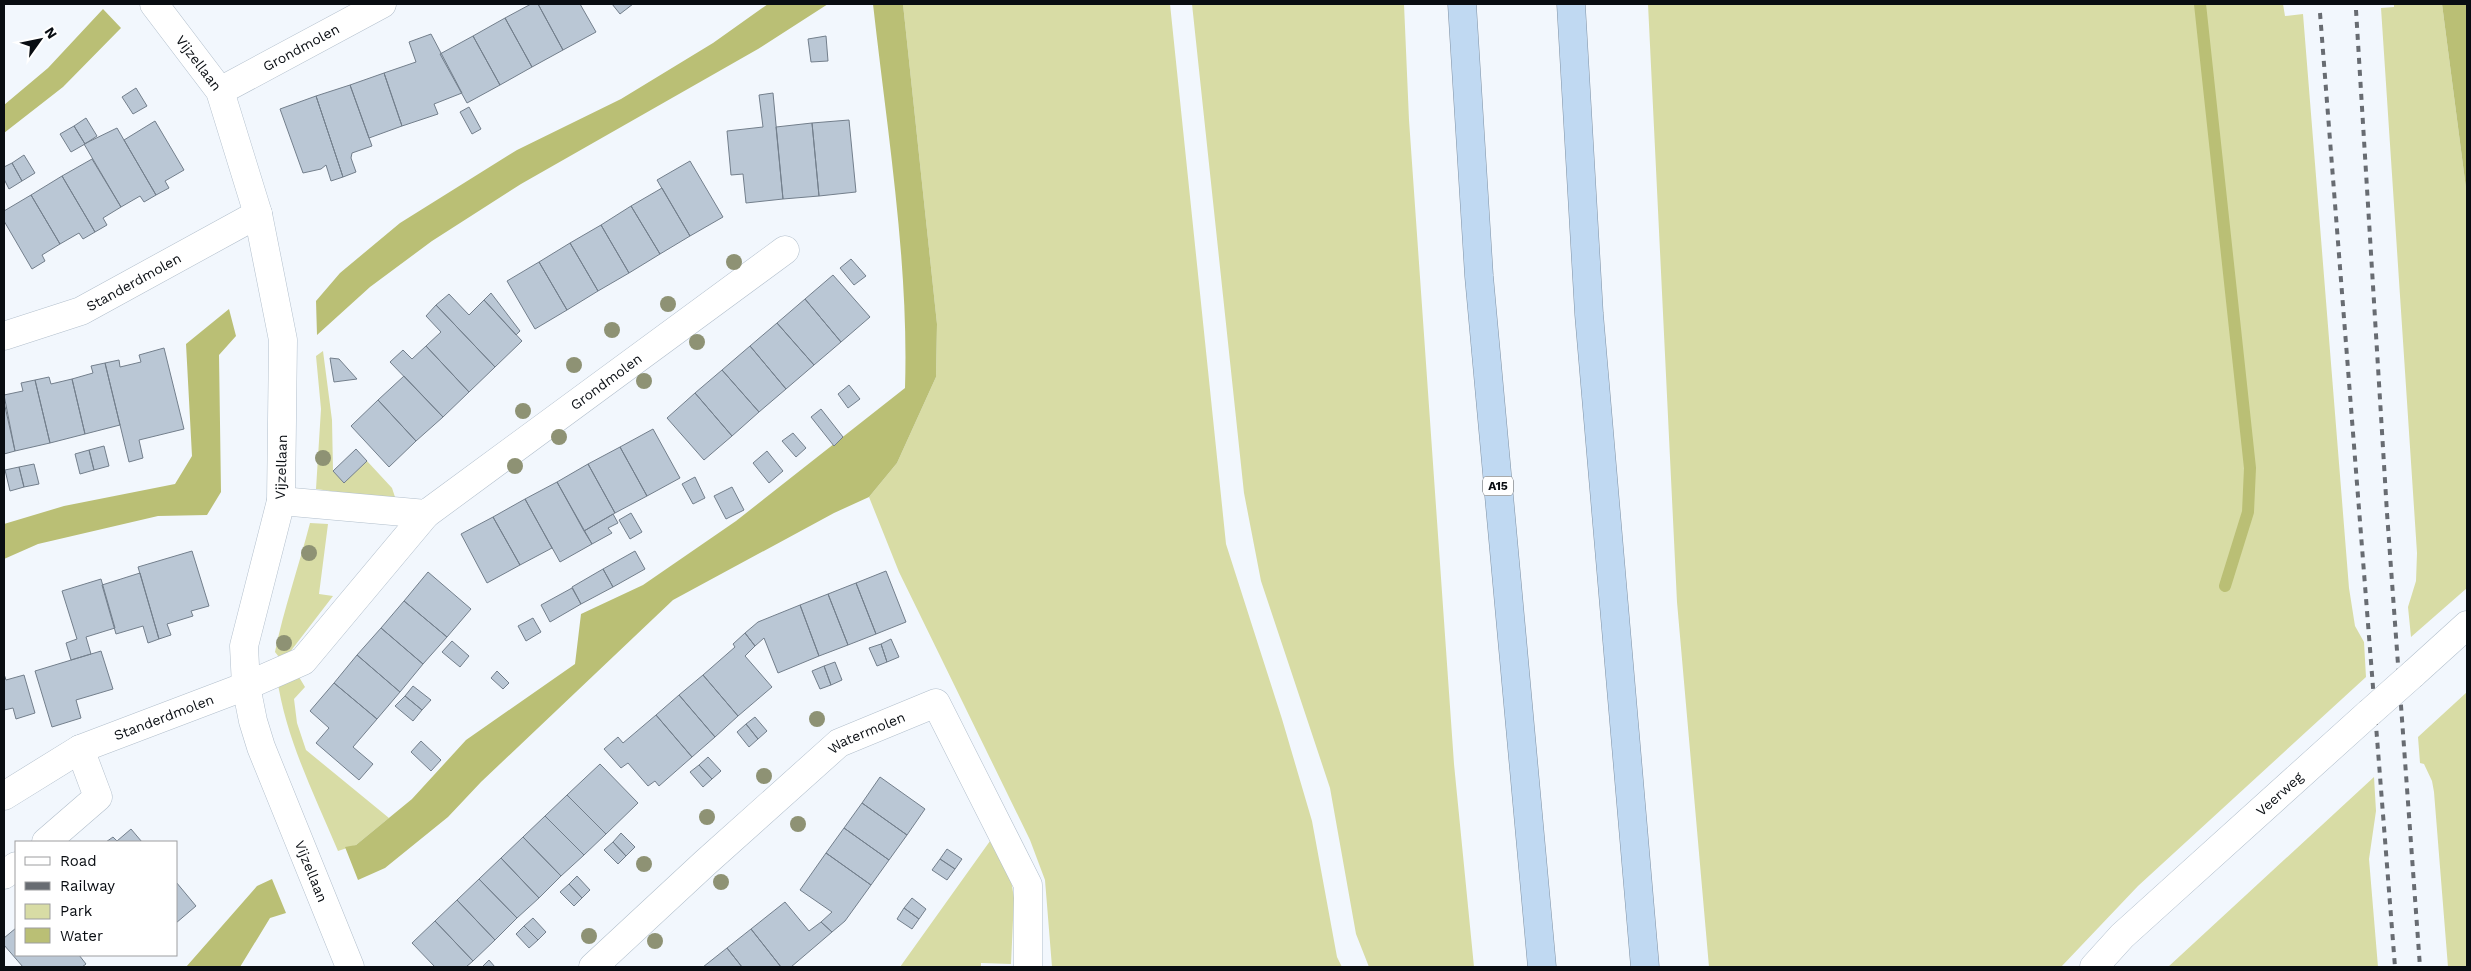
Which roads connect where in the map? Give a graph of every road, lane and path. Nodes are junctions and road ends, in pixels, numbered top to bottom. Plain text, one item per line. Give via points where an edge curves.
1 (154, 4) edge
2 (382, 4) edge
3 (1462, 4) edge
4 (1570, 4) edge
5 (220, 91) junction
6 (258, 214) junction
7 (785, 250) dead end
8 (4, 336) edge
9 (281, 501) junction
10 (426, 514) junction
11 (2467, 625) edge
12 (246, 686) junction
13 (80, 749) junction
14 (4, 796) edge
15 (47, 841) edge
16 (15, 867) edge
17 (4, 875) edge
18 (350, 967) edge
19 (593, 967) edge
20 (1028, 967) edge
21 (1542, 967) edge
22 (1646, 967) edge
23 (2094, 967) edge

1 - 5 street, Vijzellaan
2 - 5 street, Grondmolen
3 - 21 highway, A15 via 1479,276
4 - 22 highway via 1589,314
5 - 6 street, Vijzellaan
6 - 8 street, Standerdmolen via 81,311
6 - 9 street, Vijzellaan via 284,340
7 - 10 street, Grondmolen
9 - 10 street
9 - 12 street, Vijzellaan via 244,646
10 - 12 street, Grondmolen via 303,661
11 - 23 street, Veerweg, bridge via 2122,936
12 - 13 street, Standerdmolen
12 - 18 street, Vijzellaan via 261,747
13 - 14 street, Standerdmolen
13 - 15 street via 98,797
16 - 17 street
19 - 20 street, Watermolen via 839,743 936,703 1028,885

